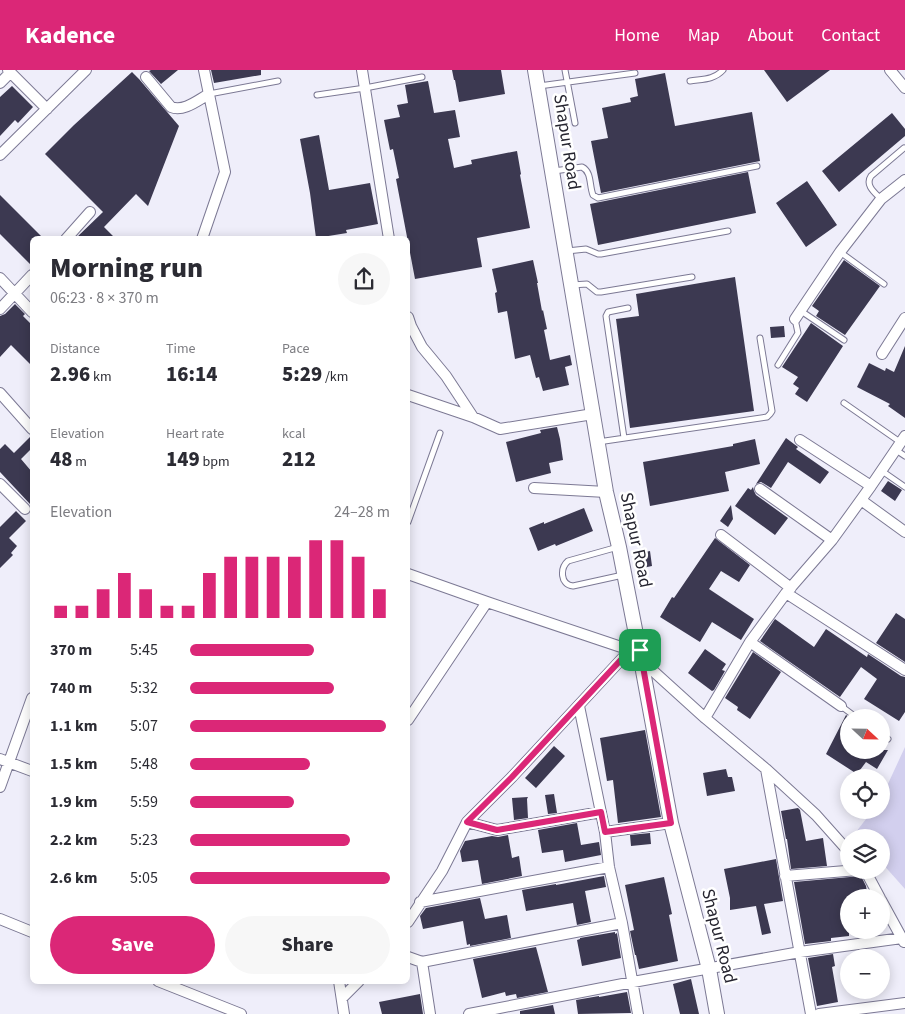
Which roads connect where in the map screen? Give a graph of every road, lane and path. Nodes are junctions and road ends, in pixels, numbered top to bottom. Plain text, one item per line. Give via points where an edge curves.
1 (86, 70) edge
2 (204, 70) edge
3 (362, 70) edge
4 (536, 70) edge
5 (565, 70) edge
6 (723, 70) edge
7 (890, 70) edge
8 (9, 71) edge
9 (636, 72) dead end
10 (146, 77) dead end
11 (422, 77) dead end
12 (278, 81) dead end
13 (690, 81) dead end
14 (568, 82) junction
15 (0, 83) edge
16 (539, 86) junction
17 (365, 88) junction
18 (905, 88) edge
19 (209, 94) junction
20 (317, 94) dead end
21 (47, 109) junction
22 (575, 123) dead end
23 (904, 148) edge
24 (0, 155) edge
25 (757, 166) dead end
26 (553, 171) junction
27 (905, 180) edge
28 (881, 198) junction
29 (90, 212) dead end
30 (728, 231) dead end
31 (69, 236) edge
32 (203, 236) edge
33 (388, 236) edge
34 (566, 251) junction
35 (840, 252) junction
36 (30, 277) edge
37 (692, 277) dead end
38 (0, 278) edge
39 (884, 284) dead end
40 (572, 286) junction
41 (14, 294) junction
42 (628, 308) dead end
43 (0, 309) edge
44 (30, 310) edge
45 (798, 315) junction
46 (905, 318) edge
47 (410, 326) edge
48 (760, 338) dead end
49 (844, 340) dead end
50 (882, 354) dead end
51 (778, 365) dead end
52 (0, 393) edge
53 (410, 396) edge
54 (844, 403) dead end
55 (593, 414) junction
56 (473, 417) junction
57 (30, 427) edge
58 (440, 433) dead end
59 (624, 438) junction
60 (800, 440) dead end
61 (598, 442) junction
62 (900, 443) edge
63 (905, 456) edge
64 (882, 471) junction
65 (0, 484) edge
66 (871, 486) junction
67 (905, 487) edge
68 (534, 488) dead end
69 (760, 488) dead end
70 (606, 492) junction
71 (861, 500) junction
72 (25, 509) dead end
73 (410, 516) edge
74 (905, 532) edge
75 (721, 535) dead end
76 (832, 540) junction
77 (619, 547) junction
78 (410, 575) edge
79 (624, 575) junction
80 (788, 591) junction
81 (487, 602) junction
82 (750, 642) junction
83 (637, 654) junction
84 (905, 670) edge
85 (30, 702) edge
86 (579, 706) junction
87 (841, 706) joint
88 (845, 709) edge
89 (410, 717) edge
90 (704, 718) junction
91 (4, 761) edge
92 (30, 770) edge
93 (766, 770) junction
94 (0, 786) edge
95 (601, 812) junction
96 (467, 822) junction
97 (671, 823) junction
98 (605, 832) junction
99 (840, 842) edge
100 (609, 867) junction
101 (840, 871) edge
102 (785, 876) junction
103 (420, 902) junction
104 (890, 917) edge
105 (0, 919) edge
106 (410, 919) edge
107 (622, 923) junction
108 (30, 931) edge
109 (903, 941) edge
110 (800, 952) junction
111 (410, 958) edge
112 (422, 962) junction
113 (709, 969) junction
114 (633, 982) junction
115 (166, 984) edge
116 (340, 984) edge
117 (356, 984) edge
118 (342, 998) junction
119 (905, 1003) edge
120 (241, 1014) edge
121 (344, 1014) edge
122 (430, 1014) edge
123 (470, 1014) edge
124 (638, 1014) edge
125 (717, 1014) edge
126 (812, 1014) edge
127 (818, 1014) edge

1 - 21 street
2 - 19 street
3 - 17 street
4 - 16 street, Shapur Road
5 - 14 lane
6 - 13 lane via 710,79
7 - 18 street
8 - 15 street
8 - 21 street
9 - 14 lane
10 - 19 street via 171,107 181,109
11 - 17 lane
12 - 19 lane
14 - 16 lane
14 - 22 lane
16 - 26 street, Shapur Road
17 - 20 lane
17 - 33 street
19 - 32 street via 225,172
21 - 24 street
23 - 28 lane via 869,180
25 - 26 lane via 598,198 593,195 586,169
26 - 34 street, Shapur Road
27 - 28 street
28 - 35 street
29 - 31 street
30 - 34 lane via 601,254 586,249
34 - 40 street, Shapur Road
35 - 39 lane
35 - 45 street
36 - 41 street
37 - 40 lane via 601,292 587,284
38 - 41 street
40 - 55 street, Shapur Road
41 - 43 street
41 - 44 street
42 - 59 lane via 608,312 606,316
45 - 49 lane
45 - 51 lane via 798,333
46 - 50 street
47 - 56 street
48 - 59 lane via 772,412 767,417
52 - 57 street
53 - 56 street
54 - 62 lane
55 - 56 street via 500,429
55 - 61 street, Shapur Road
58 - 73 lane
59 - 61 lane
60 - 66 street
61 - 70 street, Shapur Road
62 - 63 lane
62 - 64 street
64 - 66 street
64 - 67 lane
65 - 72 street
66 - 71 street
68 - 70 street
69 - 76 street
70 - 77 street, Shapur Road
71 - 74 street
71 - 76 street
75 - 80 street
76 - 80 street
77 - 79 street, Shapur Road
77 - 79 lane via 568,562 562,571 568,586
78 - 81 street
79 - 83 street, Shapur Road
80 - 82 street
80 - 84 street
81 - 83 street
81 - 89 street
82 - 87 street
82 - 90 street
83 - 86 street
83 - 90 street
83 - 97 street, Shapur Road
85 - 91 street
86 - 95 street
86 - 96 street
87 - 88 lane
90 - 93 street
91 - 92 street
91 - 94 street
93 - 99 street via 816,815
93 - 102 street
95 - 96 street via 497,830
95 - 98 street
96 - 103 street via 442,871
97 - 98 street
97 - 113 street, Shapur Road
98 - 100 street
100 - 103 street
100 - 107 street
101 - 102 street
102 - 110 street
103 - 106 street
104 - 109 street
105 - 108 street
107 - 112 street
107 - 114 street
109 - 110 street
110 - 113 street
110 - 126 street
111 - 112 street
112 - 122 street
113 - 114 street
113 - 125 street, Shapur Road
114 - 123 street
114 - 124 street
115 - 120 street
116 - 118 street
117 - 118 street
118 - 121 street
119 - 127 street

